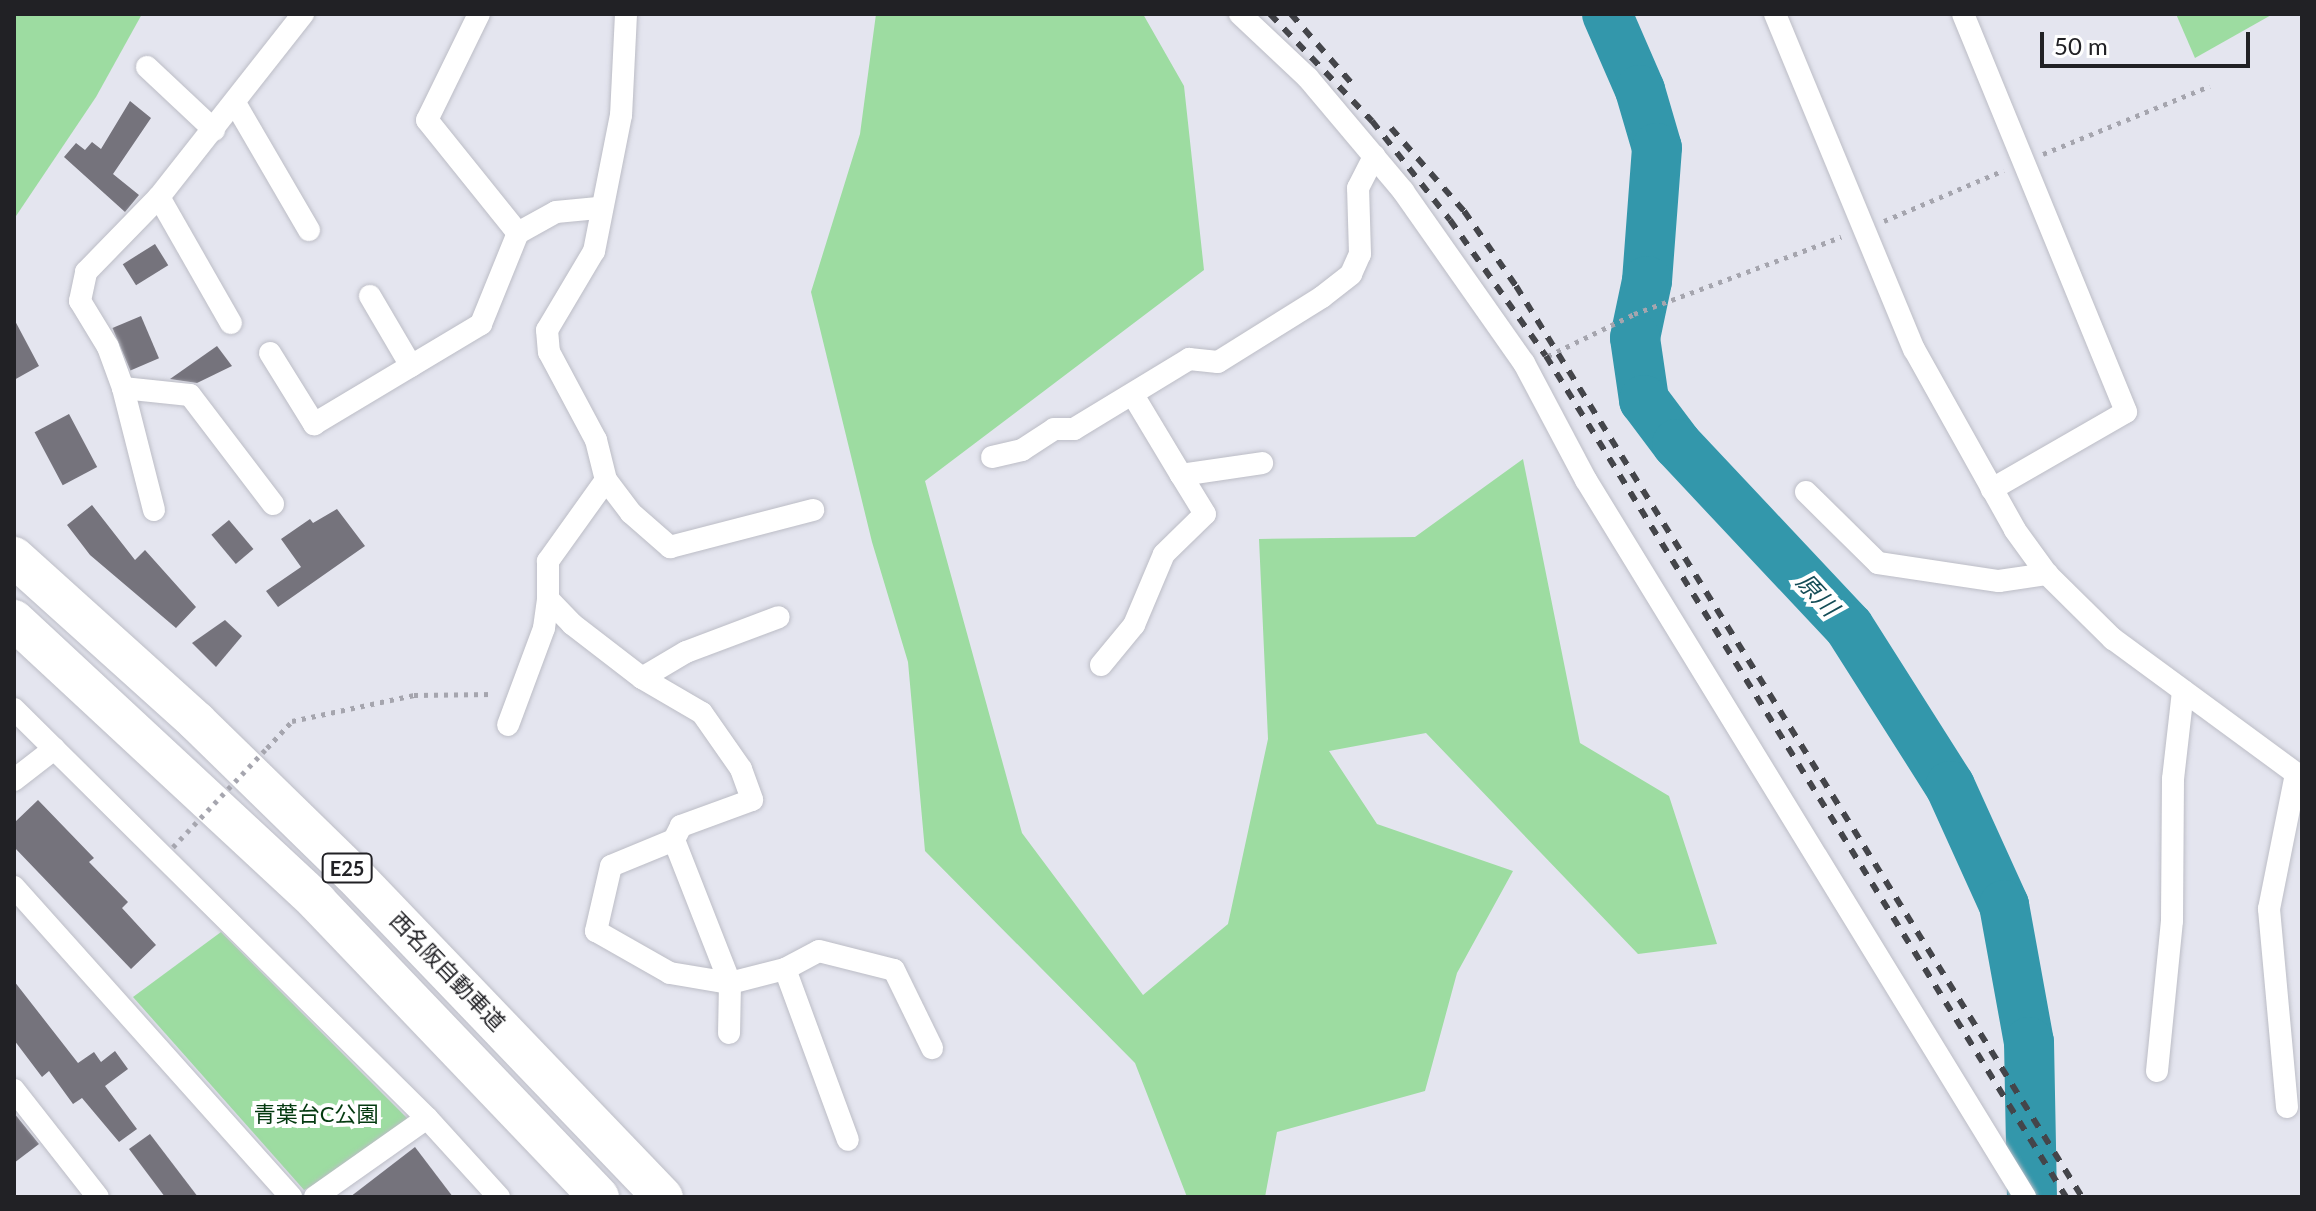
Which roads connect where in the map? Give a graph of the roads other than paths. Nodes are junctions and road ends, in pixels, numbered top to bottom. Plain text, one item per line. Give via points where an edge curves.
1 (303, 14) edge
2 (479, 14) edge
3 (626, 14) edge
4 (1240, 14) edge
5 (1775, 14) edge
6 (1963, 14) edge
7 (147, 67) dead end
8 (235, 103) junction
9 (214, 130) junction
10 (1374, 156) junction
11 (159, 197) junction
12 (598, 208) junction
13 (309, 230) dead end
14 (518, 233) junction
15 (370, 296) dead end
16 (231, 323) dead end
17 (270, 353) dead end
18 (411, 366) junction
19 (123, 388) junction
20 (1133, 395) junction
21 (992, 457) dead end
22 (1262, 463) dead end
23 (1181, 475) junction
24 (606, 480) junction
25 (1992, 489) junction
26 (1806, 492) dead end
27 (273, 504) dead end
28 (154, 510) dead end
29 (813, 510) dead end
30 (14, 557) edge
31 (2047, 574) junction
32 (548, 599) junction
33 (779, 617) dead end
34 (14, 620) edge
35 (1101, 665) dead end
36 (642, 678) junction
37 (2183, 691) junction
38 (14, 709) edge
39 (508, 725) dead end
40 (54, 749) junction
41 (2299, 776) edge
42 (14, 780) edge
43 (674, 840) junction
44 (14, 887) edge
45 (785, 969) junction
46 (730, 983) junction
47 (729, 1033) dead end
48 (932, 1048) dead end
49 (2157, 1071) dead end
50 (14, 1090) edge
51 (2287, 1107) dead end
52 (427, 1118) junction
53 (848, 1140) dead end
54 (98, 1197) edge
55 (291, 1197) edge
56 (315, 1197) edge
57 (499, 1197) edge
58 (599, 1197) edge
59 (663, 1197) edge
60 (2025, 1197) edge

1 - 8 street
2 - 14 street via 427,120
3 - 12 street via 621,115
4 - 10 street via 1308,78
5 - 25 street via 1914,349
6 - 25 street via 2126,412
7 - 9 street
8 - 9 street
8 - 13 street
9 - 11 street
10 - 20 street via 1358,188 1360,254 1351,274 1299,315 1218,362 1189,359
10 - 60 street via 1524,363 1586,480
11 - 16 street
11 - 19 street via 86,272 80,301 108,347
12 - 14 street via 556,212
12 - 24 street via 594,251 547,330 549,352 596,440
14 - 18 street via 481,324
15 - 18 street
17 - 18 street via 314,424
19 - 27 street via 190,395
19 - 28 street
20 - 21 street via 1074,429 1054,429 1022,450
20 - 23 street
22 - 23 street
23 - 35 street via 1205,514 1164,554 1134,625
24 - 29 street via 631,513 670,547
24 - 32 street via 548,561
25 - 31 street
26 - 31 street via 1878,563 1999,581
30 - 59 highway, 西名阪自動車道 / E25 via 197,722 352,873
31 - 37 street via 2113,639
32 - 36 street
32 - 39 street via 544,628
33 - 36 street via 686,652
34 - 58 highway, 西名阪自動車道 / E25 via 317,902
36 - 43 street via 702,713 741,769 752,800 681,826
37 - 41 street
37 - 49 street via 2173,779 2172,921
38 - 40 street
40 - 42 street
40 - 52 street
41 - 51 street via 2269,909
43 - 46 street
43 - 46 street via 611,866 596,931 670,973
44 - 55 street
45 - 46 street
45 - 48 street via 819,951 894,970
45 - 53 street
46 - 47 street
50 - 54 street
52 - 56 street
52 - 57 street

